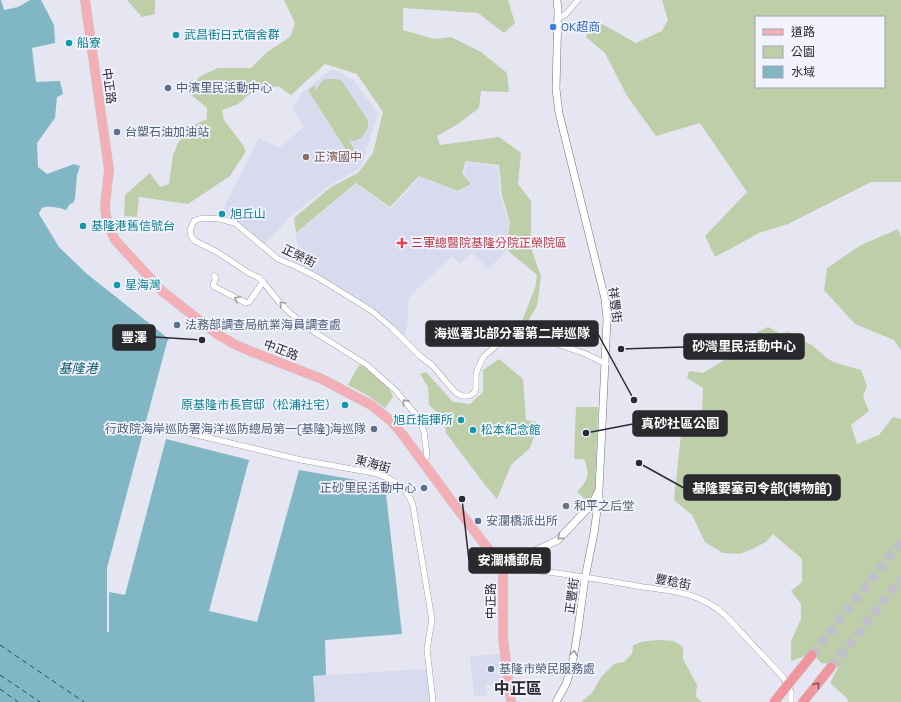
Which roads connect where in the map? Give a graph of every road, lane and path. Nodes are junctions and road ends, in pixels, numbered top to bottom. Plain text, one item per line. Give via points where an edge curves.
1 (85, 0) edge
2 (557, 0) edge
3 (578, 0) edge
4 (558, 19) junction
5 (214, 276) dead end
6 (264, 282) junction
7 (606, 364) junction
8 (168, 428) dead end
9 (422, 461) junction
10 (600, 490) junction
11 (587, 510) junction
12 (597, 516) junction
13 (502, 567) junction
14 (585, 578) junction
15 (812, 655) tunnel mouth
16 (831, 667) tunnel mouth
17 (433, 702) edge
18 (511, 702) edge
19 (556, 702) edge
20 (774, 702) edge
21 (791, 702) edge
22 (803, 702) edge

1 - 9 main road, 中正路 via 109,170 106,216 115,240 162,292 218,334 250,351 322,379 371,405 395,425
2 - 4 street, 祥豐街
3 - 4 street
4 - 7 street, 祥豐街 via 556,89 605,299
6 -> 5 street via 246,303 215,287
6 - 7 street, 正榮街 via 195,241 190,230 194,221 202,218 235,223 278,259 317,277 372,311 462,396 474,393 476,375 484,356 504,339 517,336 537,337 586,354
9 -> 6 street, 正榮街 via 427,456 421,424 395,390 367,365 308,328 280,303
7 - 10 street, 祥豐街
8 - 17 street, 東海街 via 301,460 374,473 395,481 404,490 413,506 432,620 427,649
9 - 13 main road, 中正路
10 - 11 street, 祥豐街
10 - 12 street, 正豐街
11 - 12 street via 592,510
11 -> 13 street, 祥豐街 via 558,540
12 - 14 street, 正豐街
13 - 14 street, 豐稔街
13 - 18 main road, 中正路 via 503,633
19 -> 14 street, 正豐街 via 566,684 572,665
14 - 21 street, 豐稔街 via 689,595 709,603 726,616 783,678 791,692
15 - 20 highway, bridge
22 -> 16 highway

